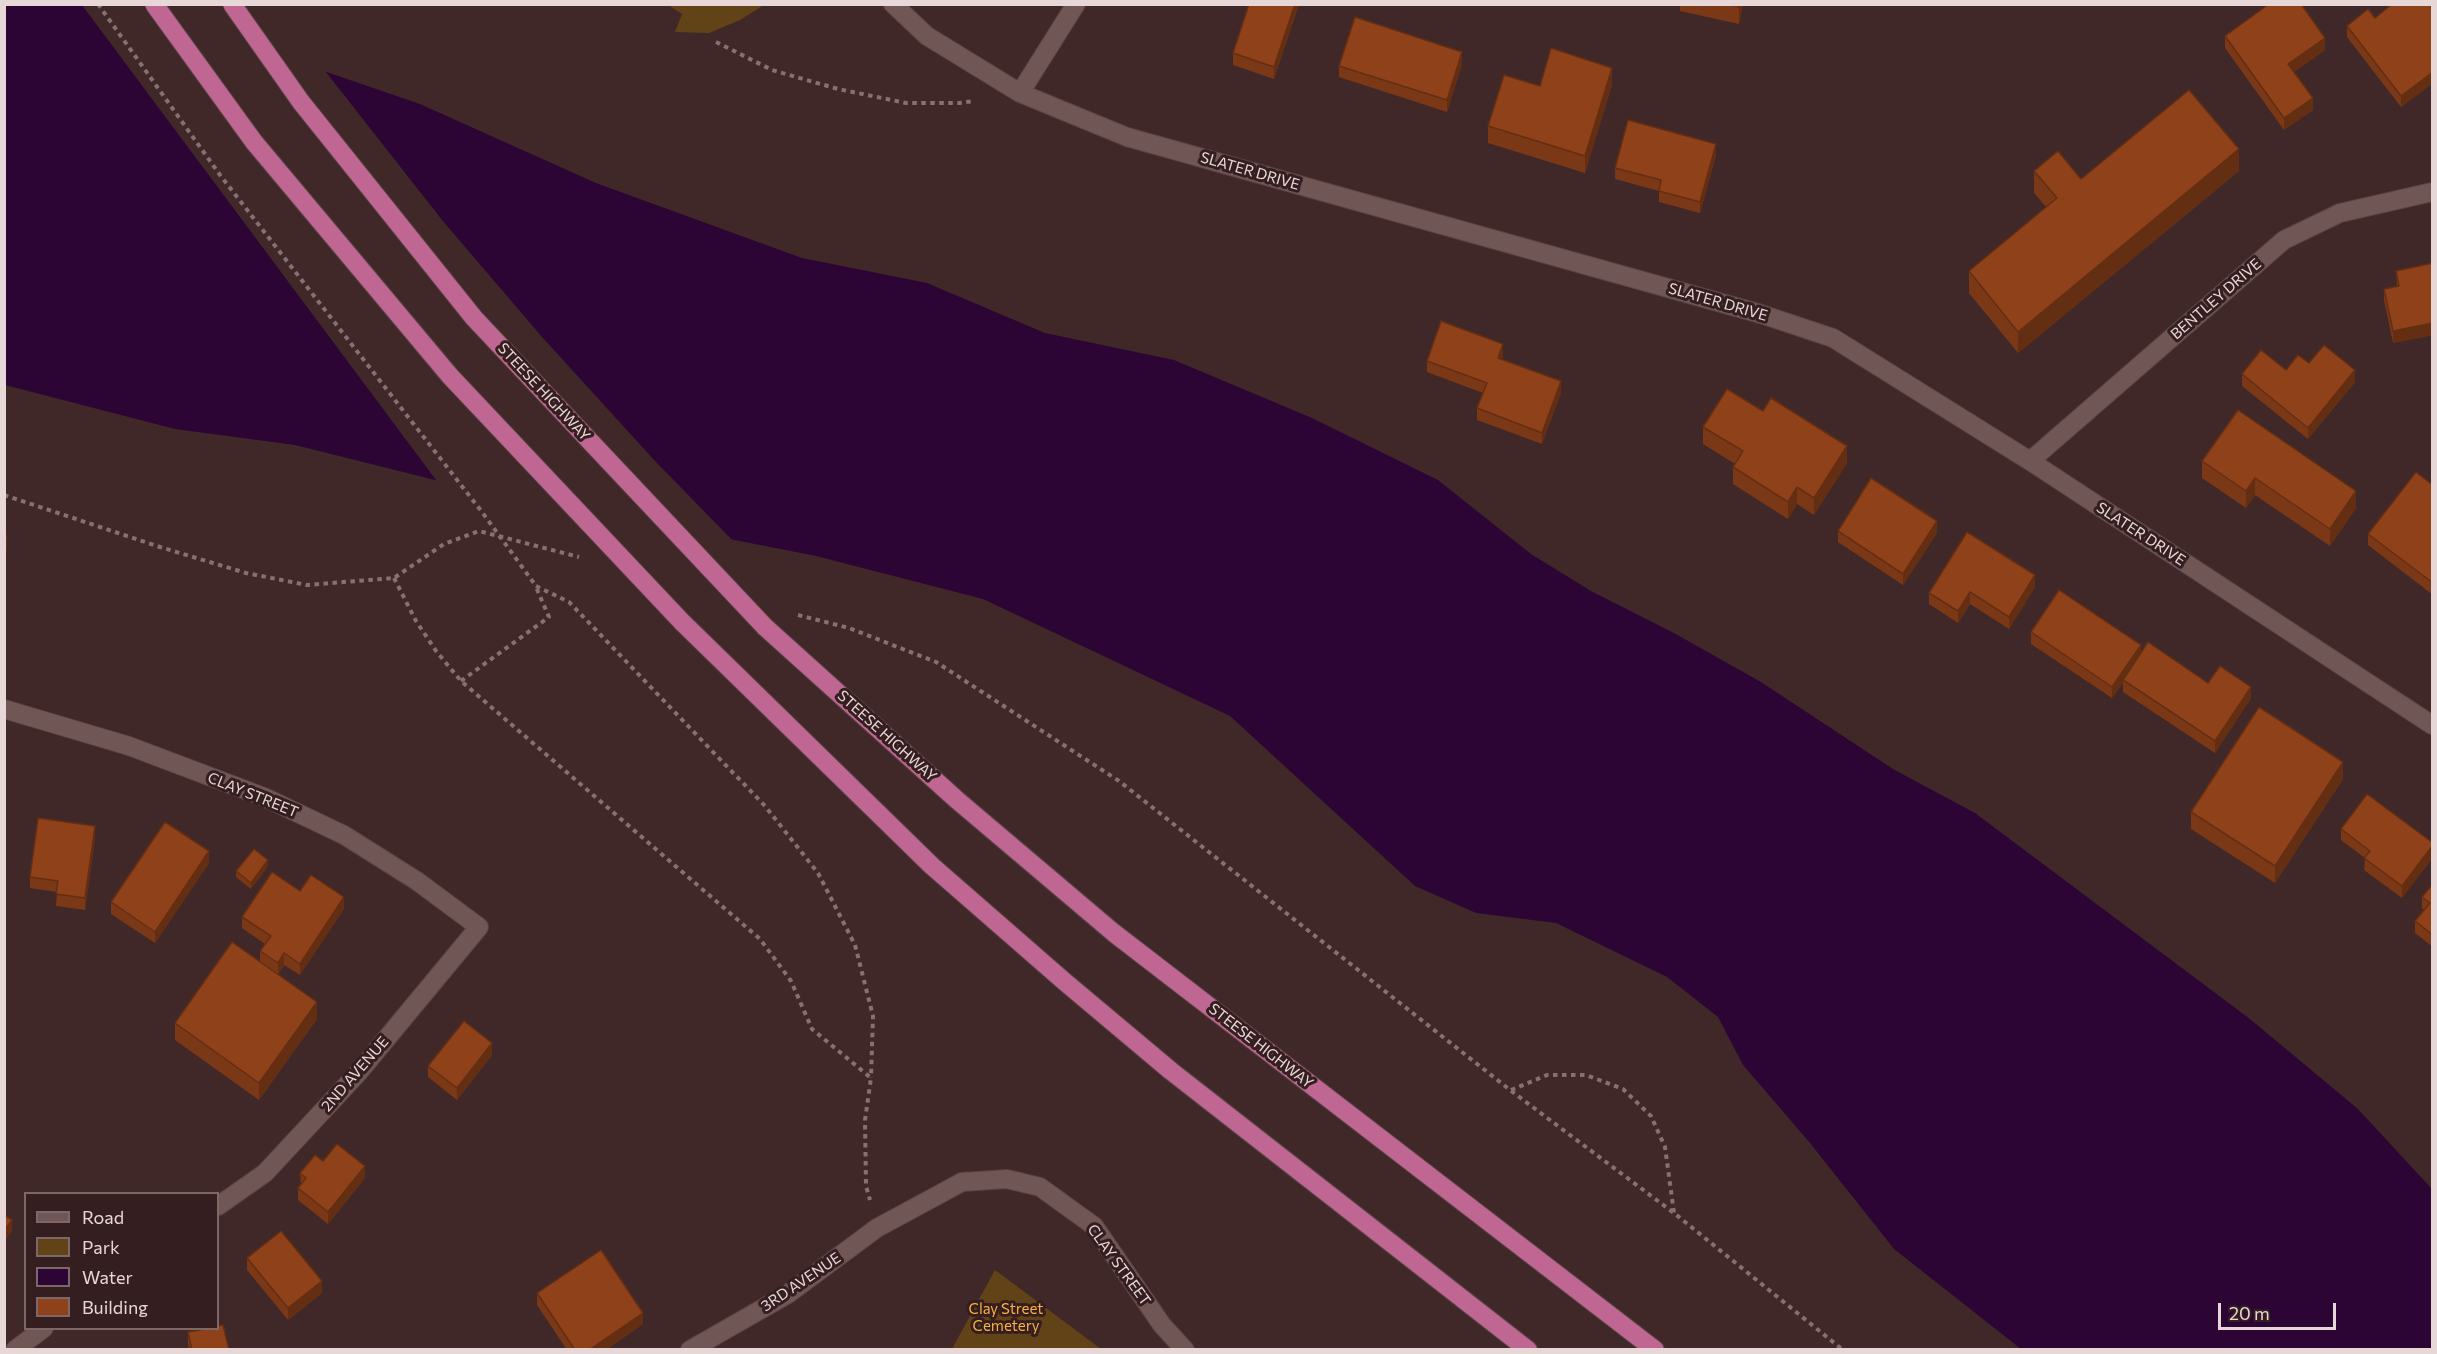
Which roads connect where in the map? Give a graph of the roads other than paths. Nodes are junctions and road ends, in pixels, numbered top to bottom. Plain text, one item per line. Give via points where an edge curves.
1 (154, 4) edge
2 (232, 4) edge
3 (893, 4) edge
4 (1076, 4) edge
5 (1020, 93) junction
6 (2433, 192) edge
7 (2030, 461) junction
8 (4, 709) edge
9 (2433, 725) edge
10 (479, 927) joint
11 (219, 1205) edge
12 (877, 1228) joint
13 (43, 1330) edge
14 (15, 1350) edge
15 (690, 1350) edge
16 (1185, 1350) edge
17 (1528, 1350) edge
18 (1655, 1350) edge

1 - 17 highway, bridge via 254,142 450,376 682,622 932,866 1065,982 1171,1071
2 - 18 highway, STEESE HIGHWAY, bridge via 302,102 474,318 765,627 957,800 1114,933
3 - 5 street, SLATER DRIVE via 927,36
4 - 5 street
5 - 7 street, SLATER DRIVE via 1127,137 1761,314 1833,338
6 - 7 street, BENTLEY DRIVE via 2340,213 2284,240
7 - 9 street, SLATER DRIVE
8 - 10 street, CLAY STREET via 129,746 264,797 344,835 417,880
10 - 11 street, 2ND AVENUE via 358,1073 265,1173
12 - 15 street, 3RD AVENUE via 788,1294
12 - 16 street, CLAY STREET via 962,1182 1007,1179 1040,1187 1094,1226 1162,1325
13 - 14 street

